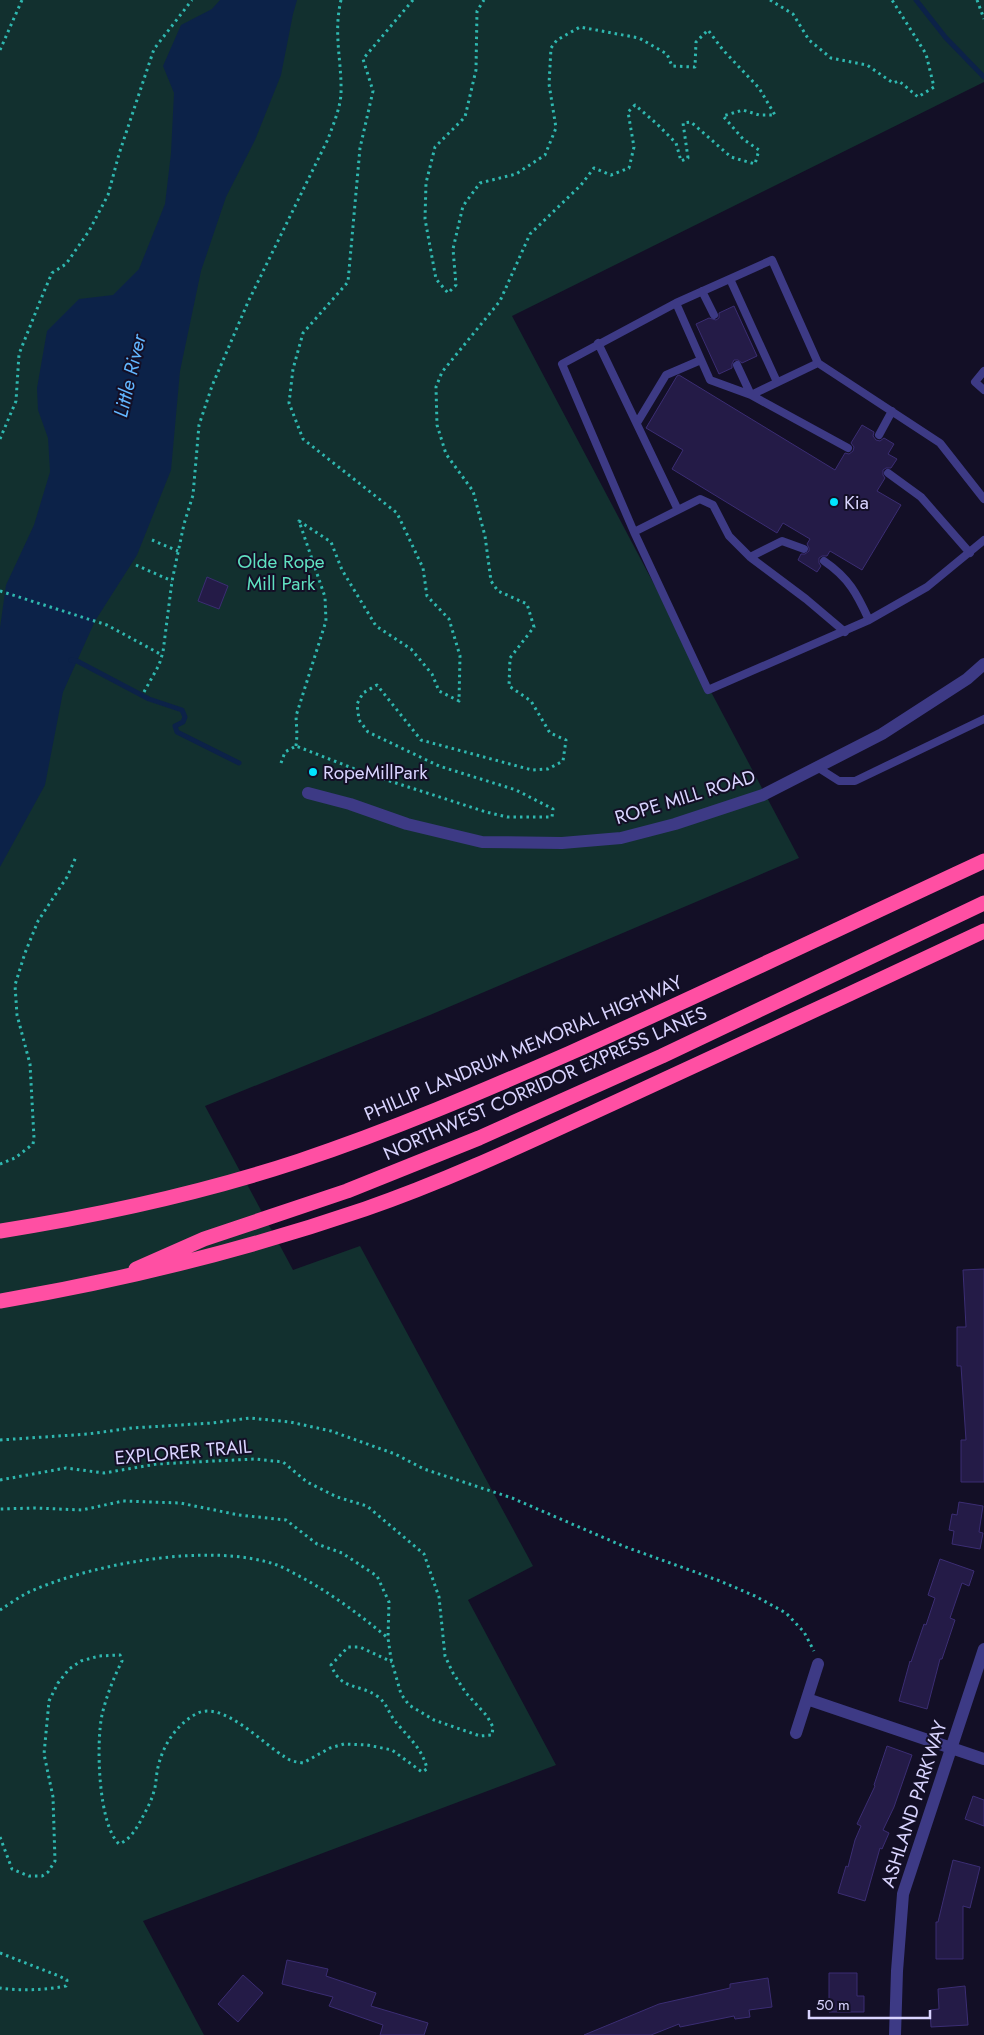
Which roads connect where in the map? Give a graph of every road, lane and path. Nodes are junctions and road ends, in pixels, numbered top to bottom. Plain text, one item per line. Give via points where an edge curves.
1 (22, 0) edge
2 (192, 0) edge
3 (341, 0) edge
4 (413, 0) edge
5 (484, 0) edge
6 (770, 0) edge
7 (892, 0) edge
8 (977, 0) edge
9 (984, 19) edge
10 (0, 50) edge
11 (730, 279) junction
12 (702, 291) junction
13 (676, 303) junction
14 (714, 315) dead end
15 (598, 343) junction
16 (701, 360) junction
17 (818, 363) junction
18 (737, 365) dead end
19 (984, 371) edge
20 (777, 382) junction
21 (984, 390) edge
22 (751, 395) junction
23 (892, 411) junction
24 (637, 423) junction
25 (879, 435) dead end
26 (0, 439) edge
27 (848, 448) dead end
28 (888, 473) dead end
29 (984, 499) edge
30 (678, 510) junction
31 (634, 532) junction
32 (152, 540) dead end
33 (984, 540) edge
34 (804, 549) dead end
35 (178, 551) junction
36 (970, 553) junction
37 (750, 557) junction
38 (824, 561) dead end
39 (136, 565) dead end
40 (172, 581) junction
41 (0, 591) edge
42 (869, 620) junction
43 (845, 632) junction
44 (162, 655) junction
45 (984, 664) edge
46 (144, 692) dead end
47 (984, 719) edge
48 (296, 746) junction
49 (281, 763) dead end
50 (817, 767) junction
51 (308, 793) dead end
52 (76, 858) dead end
53 (984, 861) edge
54 (984, 903) edge
55 (984, 931) edge
56 (0, 1164) edge
57 (0, 1232) edge
58 (114, 1280) junction
59 (0, 1301) edge
60 (0, 1440) edge
61 (0, 1480) edge
62 (0, 1509) edge
63 (0, 1610) edge
64 (388, 1637) junction
65 (984, 1649) edge
66 (392, 1662) junction
67 (818, 1664) joint
68 (807, 1699) junction
69 (796, 1733) dead end
70 (952, 1747) junction
71 (984, 1759) edge
72 (0, 1837) edge
73 (0, 1953) edge
74 (0, 1988) edge
75 (895, 2035) edge

1 - 10 path
2 - 26 path via 154,49 108,195 66,264 52,273 19,354 16,401
3 - 35 path via 336,38 341,95 336,117 212,386 200,425 192,494
4 - 48 path via 364,59 373,90 360,148 348,282 303,333 293,369 289,403 303,439 397,513 423,568 428,596 449,619 460,656 459,701 439,691 432,674 411,649 376,626 342,570 331,542 299,521 325,597 326,621 296,716
5 - 48 path via 477,11 476,70 465,117 435,147 426,183 425,219 436,280 448,293 456,285 453,249 463,206 480,183 516,174 545,155 556,128 549,84 551,48 557,40 580,26 639,38 667,54 672,66 695,67 696,42 708,30 759,88 775,115 758,115 743,110 723,116 743,139 759,150 755,164 731,158 691,122 683,123 688,158 681,161 676,143 635,106 628,112 634,147 629,168 611,175 594,168 581,185 530,234 500,301 442,372 436,387 437,425 446,454 473,491 485,536 491,581 498,591 527,604 534,627 510,658 509,686 531,701 550,733 566,740 563,761 548,769 532,770 421,740 377,685 363,692 357,704 359,720 368,732 439,766 516,790 553,809 552,817 507,818 364,773
6 - 7 path via 793,14 809,40 831,58 867,65 893,83 899,81 918,97 934,86 926,54
8 - 9 path
11 - 12 lane
11 - 17 lane via 772,260
11 - 20 lane
12 - 13 lane
12 - 14 lane
13 - 15 lane
13 - 16 lane
15 - 24 lane
15 - 31 lane via 562,364
16 - 22 lane via 710,380
16 - 24 lane via 666,375
17 - 20 lane
17 - 23 lane
18 - 22 lane
19 - 21 lane via 975,382
20 - 22 lane
22 - 27 lane
23 - 25 lane
23 - 29 lane via 940,443
24 - 30 lane
28 - 36 lane via 921,497
30 - 31 lane
30 - 37 lane via 700,499 713,505 729,536
31 - 43 lane via 708,690
32 - 35 path
33 - 36 lane
34 - 37 lane via 782,541
35 - 40 path
36 - 42 lane via 926,587
37 - 43 lane
38 - 42 lane via 854,588
39 - 40 path
40 - 44 path
41 - 44 path via 107,625
42 - 43 lane
44 - 46 path
45 - 50 street, ROPE MILL ROAD via 967,679 882,734
47 - 50 lane via 855,781 839,781
48 - 49 path via 285,752
50 - 51 street, ROPE MILL ROAD via 763,795 675,824 621,838 562,843 482,842 407,824
52 - 56 path via 38,921 15,985 17,1015 30,1064 34,1138 33,1144 15,1158
53 - 57 highway, PHILLIP LANDRUM MEMORIAL HIGHWAY via 623,1029 383,1132 216,1186
54 - 58 highway, NORTHWEST CORRIDOR EXPRESS LANES via 671,1052 479,1138 347,1191 204,1239 156,1258
55 - 58 highway via 452,1176 303,1229 209,1257
58 - 59 highway
60 - 67 path via 250,1418 331,1431 395,1454 424,1469 512,1498 623,1546 755,1596 786,1613 804,1632
61 - 66 path, EXPLORER TRAIL via 66,1468 104,1473 157,1464 255,1459 283,1462 307,1482 337,1497 367,1506 424,1554 439,1597 445,1656 466,1693 487,1716 493,1727 492,1735 472,1734 434,1720 409,1706 400,1694
62 - 64 path, EXPLORER TRAIL via 82,1510 123,1501 152,1502 286,1520 317,1544 342,1553 377,1576 389,1602
63 - 64 path via 34,1589 129,1563 212,1555 239,1556 278,1565 325,1590
64 - 66 path, EXPLORER TRAIL
65 - 70 street, ASHLAND PARKWAY
66 - 72 path via 360,1646 348,1647 331,1665 344,1684 385,1702 393,1719 421,1751 427,1769 422,1772 392,1750 367,1745 344,1744 303,1763 284,1757 224,1715 198,1712 178,1727 171,1737 162,1755 151,1803 136,1830 120,1844 107,1824 100,1747 103,1713 122,1661 120,1655 111,1655 81,1661 69,1669 49,1701 44,1754 53,1797 55,1861 42,1876 29,1876 12,1869
67 - 68 street
68 - 69 street
68 - 70 street
70 - 71 street
70 - 75 street, ASHLAND PARKWAY via 903,1894
73 - 74 path via 67,1980 66,1986 56,1988

